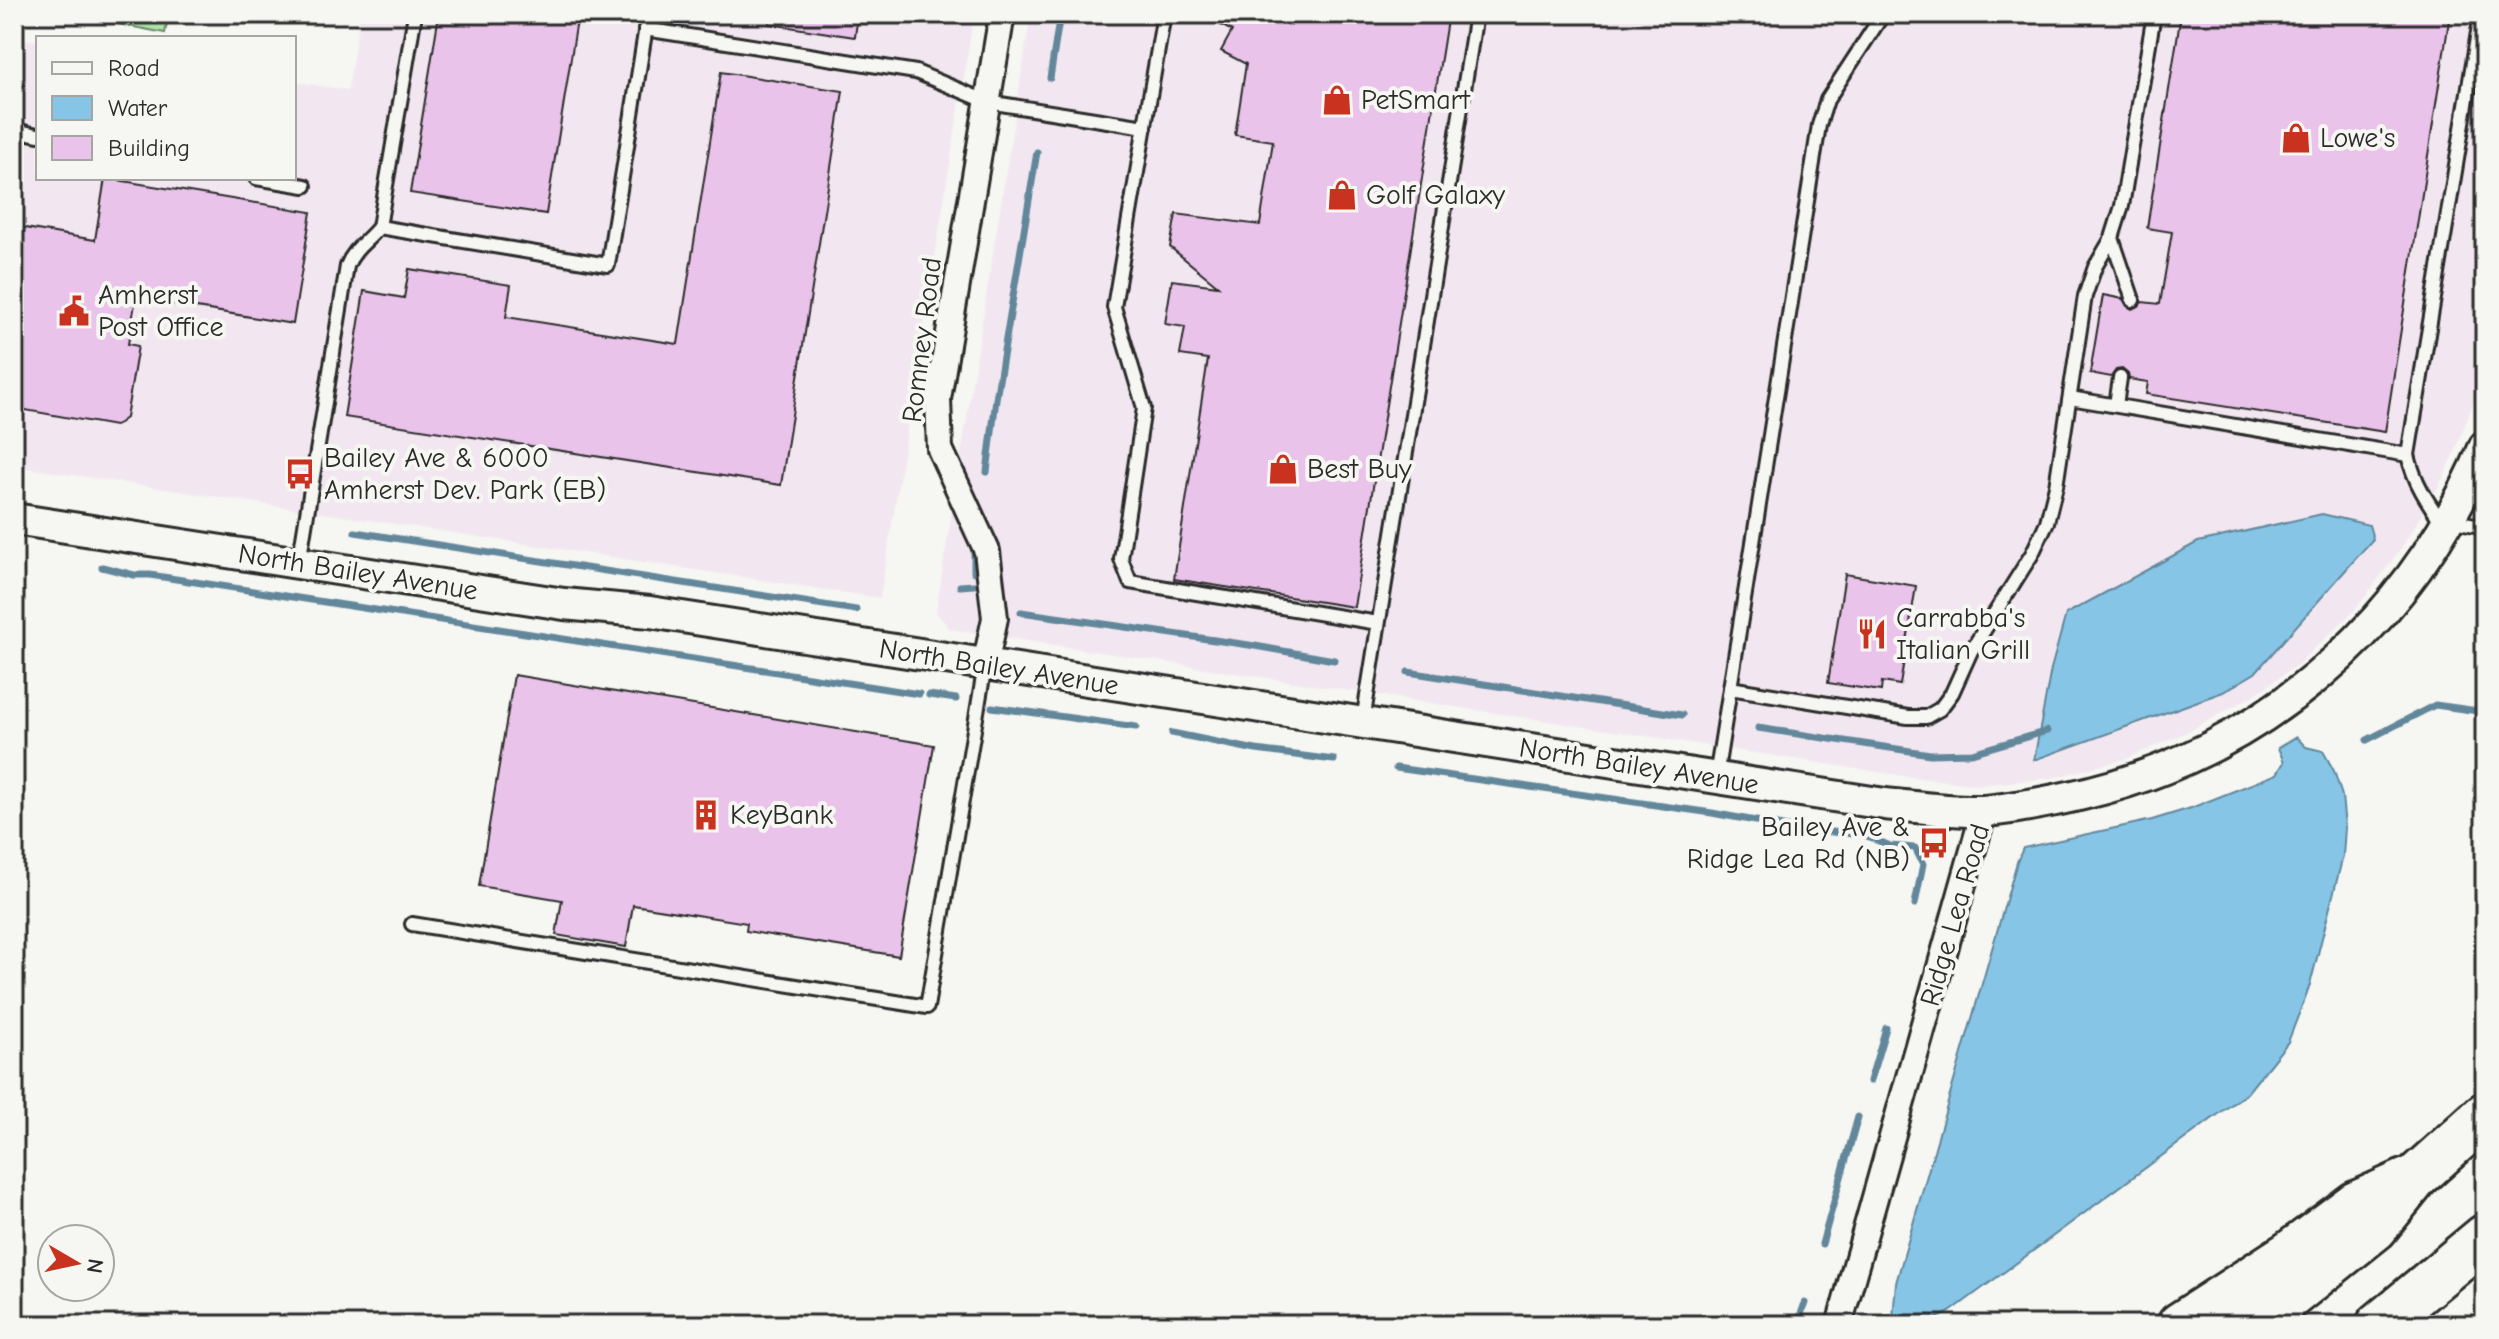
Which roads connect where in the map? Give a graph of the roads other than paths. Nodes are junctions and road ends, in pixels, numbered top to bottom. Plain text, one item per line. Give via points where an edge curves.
1 (415, 14) edge
2 (648, 14) edge
3 (1002, 14) edge
4 (1164, 14) edge
5 (1476, 14) edge
6 (1883, 14) edge
7 (2154, 14) edge
8 (2481, 14) edge
9 (645, 29) junction
10 (988, 102) junction
11 (1145, 127) junction
12 (14, 130) edge
13 (36, 135) edge
14 (268, 180) edge
15 (305, 186) dead end
16 (379, 227) junction
17 (2112, 238) junction
18 (2133, 300) dead end
19 (2120, 378) dead end
20 (2070, 398) junction
21 (2116, 405) junction
22 (2485, 446) edge
23 (2408, 455) junction
24 (14, 519) edge
25 (2447, 523) junction
26 (2485, 527) edge
27 (299, 563) junction
28 (1378, 623) junction
29 (985, 665) junction
30 (1730, 688) junction
31 (1363, 724) junction
32 (1715, 778) junction
33 (1984, 811) junction
34 (412, 924) dead end
35 (2485, 1115) edge
36 (2416, 1177) junction
37 (2485, 1237) edge
38 (1839, 1325) edge
39 (2180, 1325) edge
40 (2254, 1325) edge
41 (2379, 1325) edge

1 - 16 lane
2 - 9 lane
3 - 10 street, Romney Road
4 - 11 lane
5 - 28 lane
6 - 30 lane via 1827,100 1819,125
7 - 17 lane
8 - 23 lane
9 - 10 lane via 916,72
9 - 16 lane via 608,265
10 - 11 lane
10 - 29 street, Romney Road via 938,399 940,449 987,551 995,618
11 - 28 lane via 1114,307 1144,408 1121,559 1130,582
12 - 13 lane
14 - 15 lane
16 - 27 lane via 347,266
17 - 18 lane
17 - 20 lane via 2085,296
19 - 21 lane
20 - 21 lane
20 - 30 lane via 2047,522 1940,709 1926,717 1908,717
21 - 23 lane
22 - 25 street, Ridge Lea Road
23 - 25 lane via 2420,490
24 - 27 street, North Bailey Avenue
25 - 26 lane
25 - 33 street, Ridge Lea Road via 2414,574 2355,643 2259,721 2140,778 2099,791
27 - 29 street, North Bailey Avenue
28 - 31 lane
29 - 31 street, North Bailey Avenue
29 - 34 lane via 927,1007
30 - 32 lane
31 - 32 street, North Bailey Avenue
32 - 33 street, North Bailey Avenue via 1885,804
33 - 38 street, Ridge Lea Road
35 - 36 highway
36 - 39 highway via 2356,1204
36 - 40 highway via 2375,1228
37 - 41 highway

